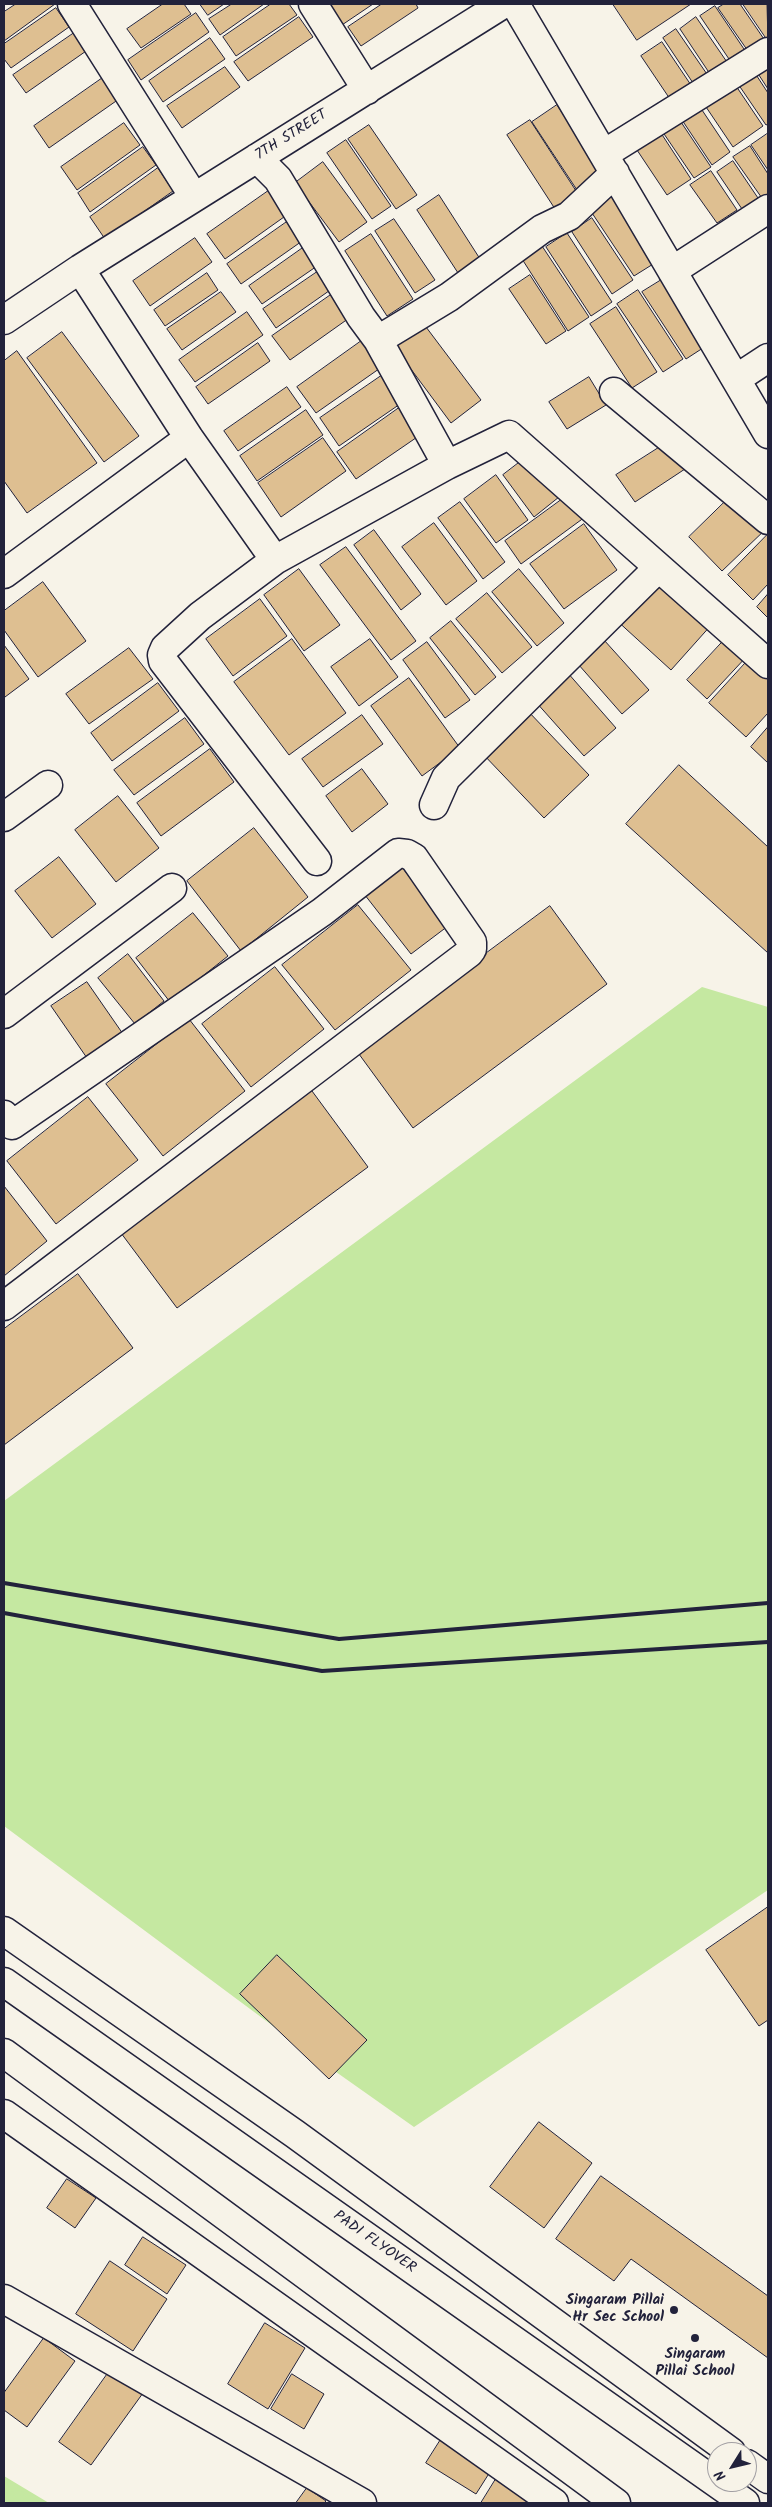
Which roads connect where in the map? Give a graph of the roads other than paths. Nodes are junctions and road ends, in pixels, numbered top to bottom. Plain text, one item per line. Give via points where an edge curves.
1 (72, 4) edge
2 (313, 4) edge
3 (504, 4) edge
4 (515, 4) edge
5 (768, 52) edge
6 (367, 90) junction
7 (257, 158) junction
8 (609, 164) junction
9 (194, 197) junction
10 (768, 209) edge
11 (80, 269) junction
12 (672, 271) junction
13 (4, 320) edge
14 (378, 340) junction
15 (768, 358) edge
16 (736, 379) junction
17 (614, 392) dead end
18 (768, 434) edge
19 (189, 438) junction
20 (447, 465) junction
21 (768, 520) edge
22 (275, 560) junction
23 (658, 568) junction
24 (4, 574) edge
25 (768, 664) edge
26 (48, 784) dead end
27 (434, 805) dead end
28 (4, 817) edge
29 (316, 861) dead end
30 (172, 888) dead end
31 (4, 1014) edge
32 (4, 1115) edge
33 (4, 1306) edge
34 (4, 1931) edge
35 (4, 1982) edge
36 (4, 2053) edge
37 (4, 2114) edge
38 (4, 2299) edge
39 (717, 2442) edge
40 (757, 2471) edge
41 (768, 2479) edge
42 (362, 2503) edge
43 (554, 2503) edge
44 (616, 2503) edge
45 (745, 2503) edge

1 - 9 street
2 - 6 street
3 - 6 street, 7TH STREET
4 - 8 street
5 - 8 street
6 - 7 street, 7TH STREET
7 - 9 street, 7TH STREET
7 - 14 street via 278,179
8 - 12 street
8 - 14 street via 569,216 542,229 449,297
9 - 11 street, 7TH STREET
10 - 12 street
11 - 13 street, 7TH STREET
11 - 19 street
12 - 16 street
14 - 20 street
15 - 16 street
16 - 18 street
17 - 21 street
19 - 22 street
19 - 24 street
20 - 22 street
20 - 23 street via 509,436
22 - 29 street via 200,616 165,648 162,655
23 - 25 street
23 - 27 street via 446,778
26 - 28 street
30 - 31 street
32 - 33 street via 12,1126 322,912 398,853 414,858 472,942 469,954
34 - 39 street via 295,2134
35 - 45 street, PADI FLYOVER
36 - 44 street
37 - 43 street
38 - 42 street
40 - 41 street

